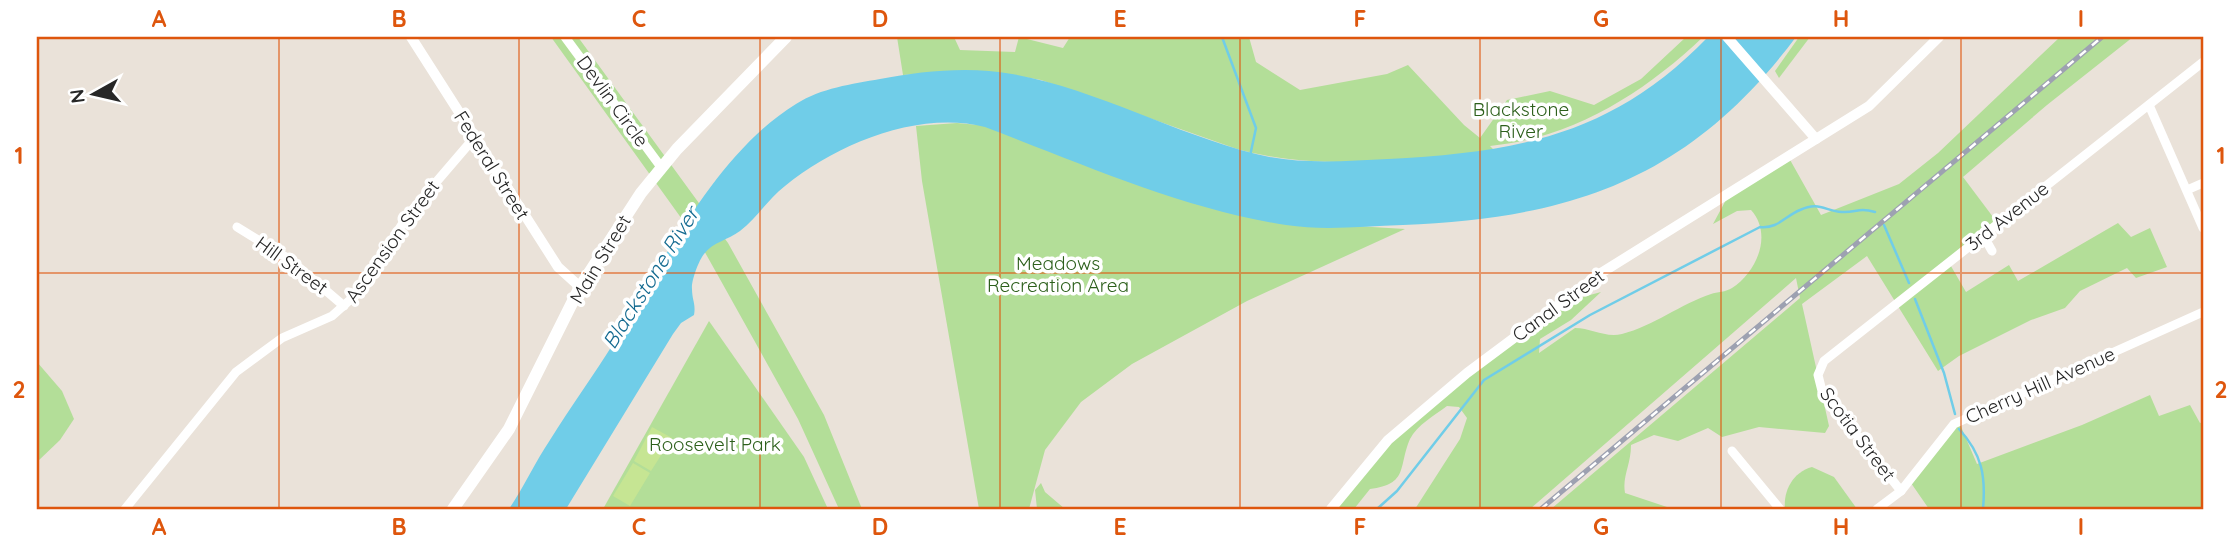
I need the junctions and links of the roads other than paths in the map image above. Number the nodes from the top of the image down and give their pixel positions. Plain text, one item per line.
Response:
1 (411, 37) edge
2 (565, 37) edge
3 (786, 37) edge
4 (1727, 37) edge
5 (1940, 37) edge
6 (2203, 62) edge
7 (2149, 105) junction
8 (474, 138) junction
9 (1816, 139) junction
10 (661, 167) junction
11 (2203, 183) edge
12 (2187, 190) junction
13 (237, 226) dead end
14 (2203, 228) edge
15 (1983, 235) junction
16 (1992, 251) dead end
17 (580, 287) junction
18 (344, 306) junction
19 (2203, 312) edge
20 (1818, 375) joint
21 (1732, 452) dead end
22 (1901, 491) junction
23 (125, 509) edge
24 (453, 509) edge
25 (1331, 509) edge
26 (1780, 509) edge
27 (1877, 509) edge

1 - 8 street, Federal Street
2 - 10 street, Devlin Circle
3 - 10 main road, Main Street
4 - 9 street
5 - 9 street, Canal Street
6 - 7 street, 3rd Avenue
7 - 12 street
7 - 15 street, 3rd Avenue
8 - 17 street, Federal Street
8 - 18 street, Ascension Street
9 - 25 street, Canal Street
10 - 17 main road, Main Street
11 - 12 street
12 - 14 street
13 - 18 street, Hill Street
15 - 16 street
15 - 20 street, 3rd Avenue
17 - 24 main road, Main Street
18 - 23 street, Ascension Street
19 - 22 street, Cherry Hill Avenue
20 - 22 street, Scotia Street
21 - 26 street
22 - 27 street, Cherry Hill Avenue

